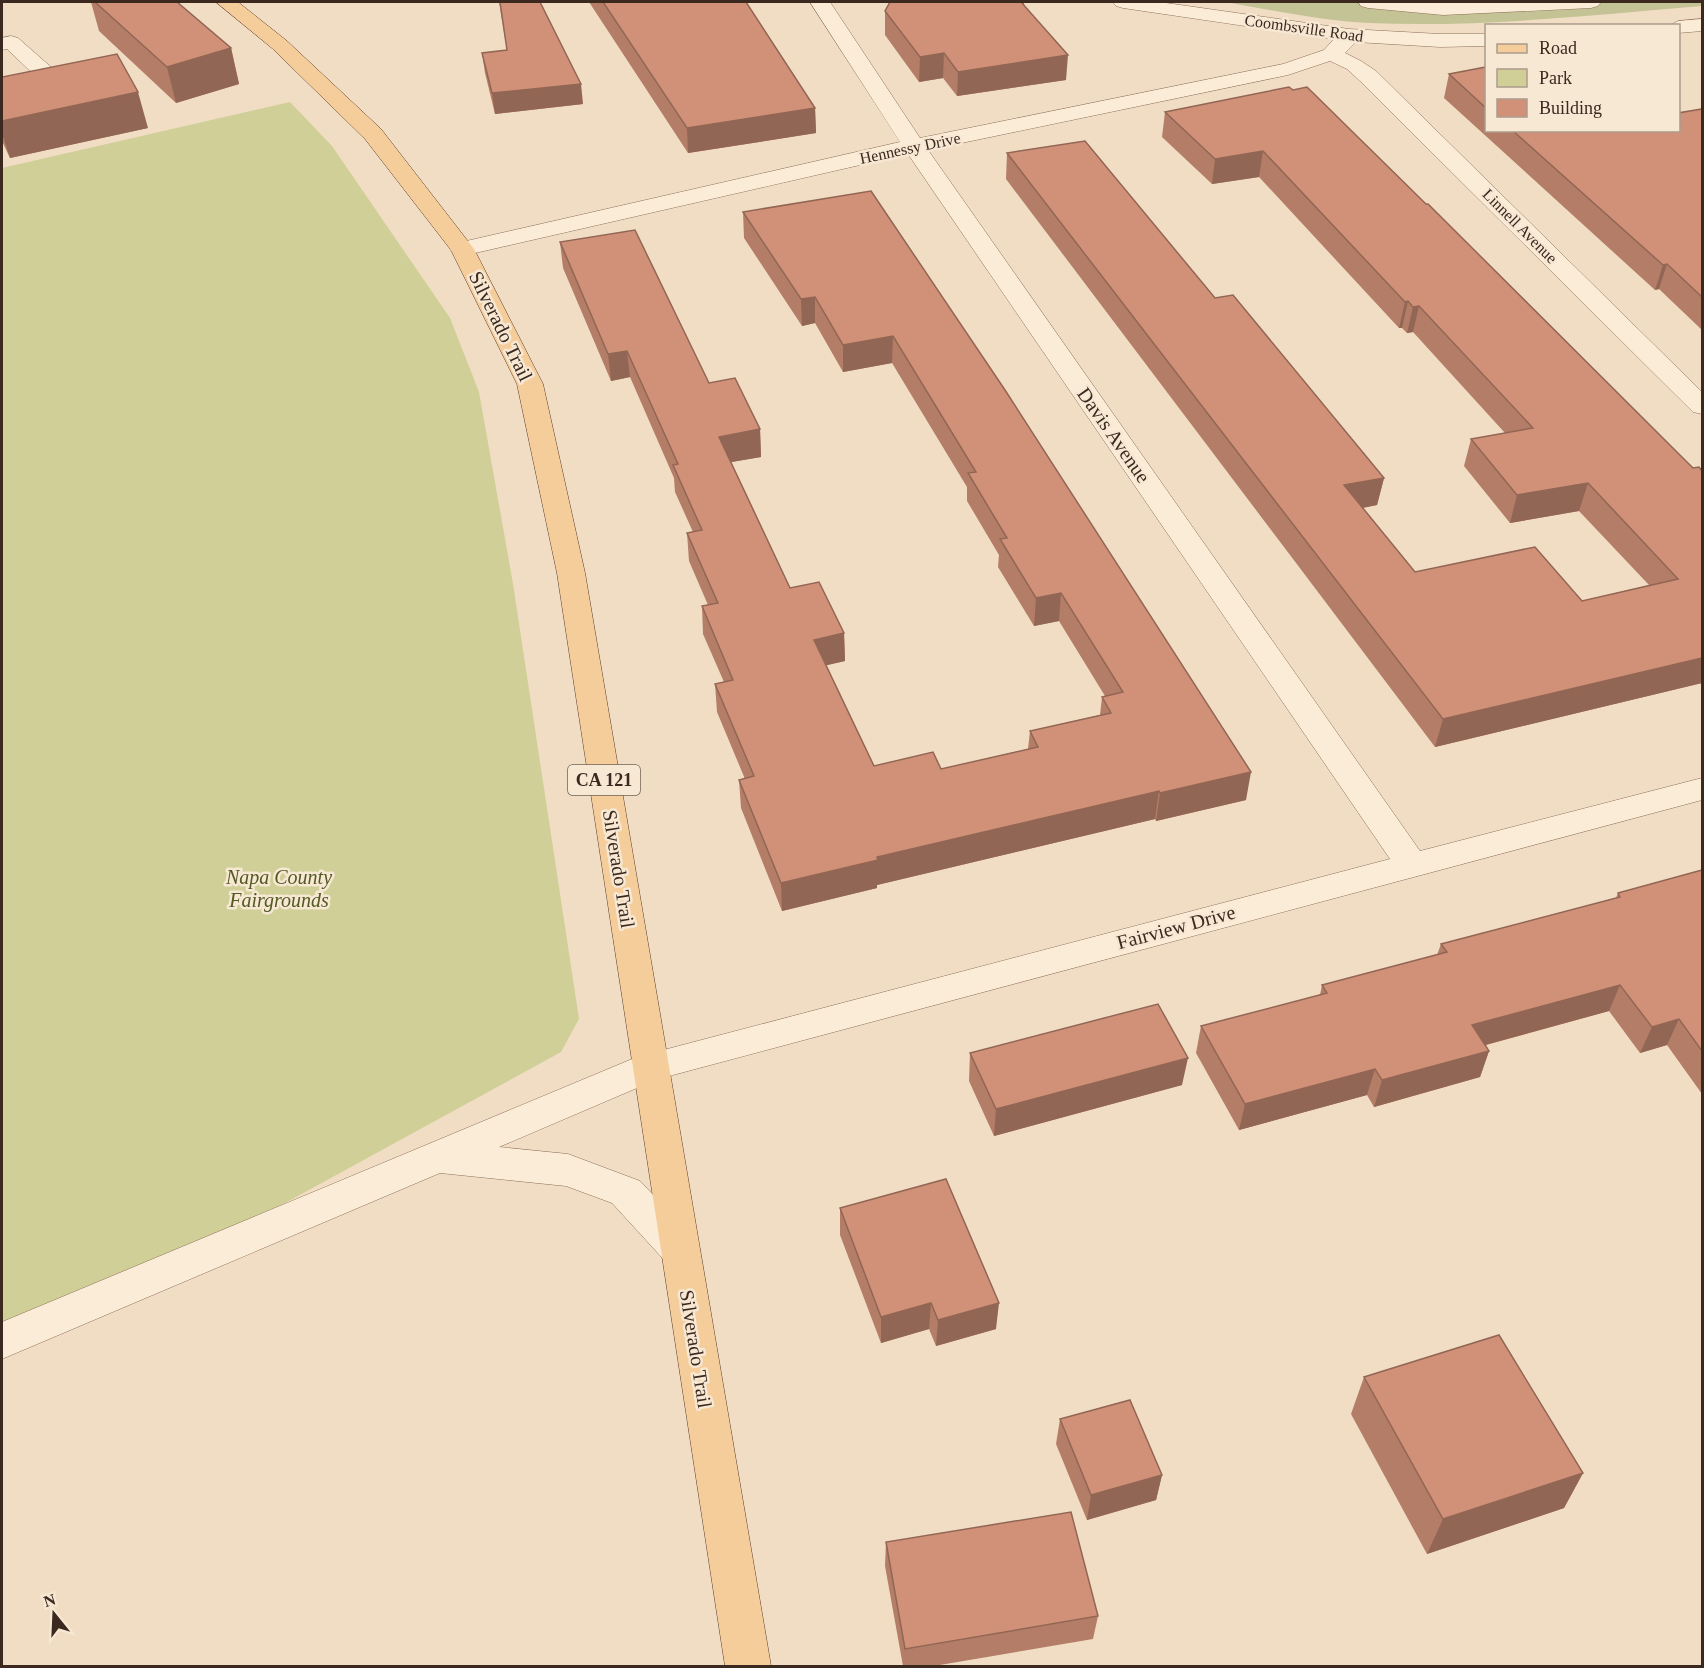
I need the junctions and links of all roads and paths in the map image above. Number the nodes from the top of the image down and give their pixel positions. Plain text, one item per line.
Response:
1 (226, 2) edge
2 (820, 2) edge
3 (1123, 2) edge
4 (1368, 2) edge
5 (1592, 2) edge
6 (1702, 25) edge
7 (1680, 27) edge
8 (1350, 36) junction
9 (1485, 40) edge
10 (2, 44) edge
11 (1331, 54) junction
12 (60, 87) edge
13 (914, 146) junction
14 (462, 249) junction
15 (1702, 406) edge
16 (1702, 789) edge
17 (1412, 865) junction
18 (650, 1067) junction
19 (438, 1157) junction
20 (680, 1250) junction
21 (2, 1341) edge
22 (748, 1666) edge

1 - 14 main road, Silverado Trail / CA 121
2 - 13 street, Davis Avenue
3 - 8 street, Coombsville Road
4 - 5 street
6 - 7 street
8 - 9 street, Coombsville Road
8 - 11 street, Hennessy Drive
10 - 12 street
11 - 13 street, Hennessy Drive
11 - 15 street, Linnell Avenue
13 - 14 street, Hennessy Drive
13 - 17 street, Davis Avenue
14 - 18 main road, Silverado Trail / CA 121
16 - 17 street, Fairview Drive
17 - 18 street, Fairview Drive
18 - 19 street, Fairview Drive
18 - 20 main road, Silverado Trail / CA 121
19 - 20 street
19 - 21 street, Fairview Drive
20 - 22 main road, Silverado Trail / CA 121

